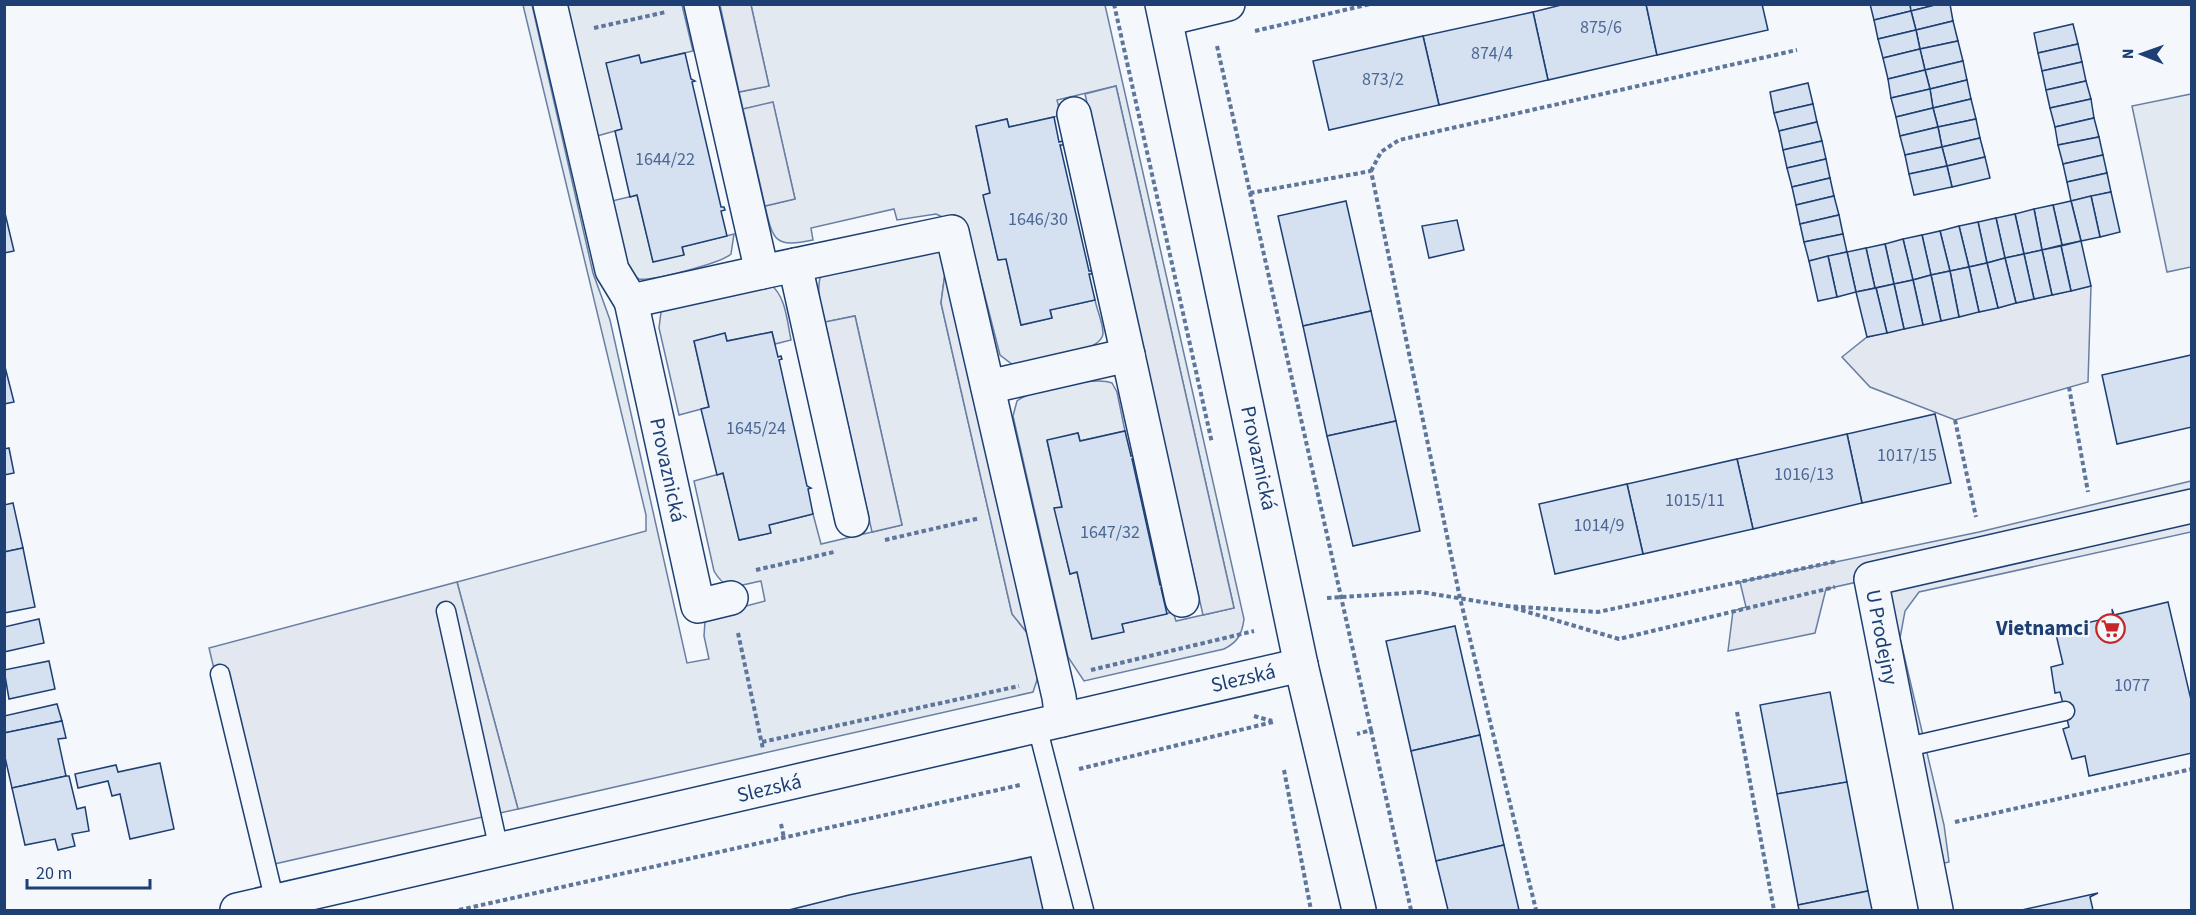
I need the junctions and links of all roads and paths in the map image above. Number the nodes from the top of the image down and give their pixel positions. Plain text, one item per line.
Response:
1 (550, 4) edge
2 (1114, 4) edge
3 (1228, 4) edge
4 (1370, 4) edge
5 (701, 5) edge
6 (1164, 12) edge
7 (584, 30) dead end
8 (1248, 32) dead end
9 (1215, 39) dead end
10 (1797, 50) dead end
11 (1074, 114) dead end
12 (1371, 171) junction
13 (1250, 193) junction
14 (795, 265) junction
15 (762, 272) junction
16 (631, 301) junction
17 (1128, 356) junction
18 (988, 387) junction
19 (2069, 387) dead end
20 (1955, 420) dead end
21 (1213, 445) dead end
22 (2192, 506) edge
23 (852, 520) dead end
24 (2095, 528) junction
25 (1983, 553) junction
26 (1871, 579) junction
27 (1288, 596) junction
28 (731, 598) dead end
29 (1460, 598) junction
30 (1342, 599) junction
31 (1182, 600) dead end
32 (446, 611) dead end
33 (1301, 665) junction
34 (220, 674) dead end
35 (1055, 678) junction
36 (2065, 711) dead end
37 (1737, 712) dead end
38 (1273, 722) dead end
39 (1050, 723) junction
40 (1371, 730) dead end
41 (762, 742) dead end
42 (1903, 748) junction
43 (1283, 765) dead end
44 (2192, 769) edge
45 (1050, 776) junction
46 (1920, 830) junction
47 (499, 850) junction
48 (275, 902) junction
49 (237, 910) edge
50 (459, 910) edge
51 (1084, 910) edge
52 (1311, 910) edge
53 (1359, 910) edge
54 (1411, 910) edge
55 (1536, 910) edge
56 (1774, 910) edge
57 (1936, 910) edge

1 - 16 street, Provaznická
2 - 21 path
3 - 6 street
4 - 8 path
5 - 7 path
5 - 15 street
6 - 27 street, Provaznická
9 - 13 path
10 - 12 path
11 - 17 street
12 - 13 path
12 - 29 path
13 - 30 path
14 - 15 street
14 - 18 street
14 - 23 street
15 - 16 street
16 - 28 street, Provaznická
17 - 18 street
17 - 31 street
18 - 35 street
19 - 24 path
20 - 25 path
22 - 24 street, U Prodejny
24 - 25 street, U Prodejny
25 - 26 street, U Prodejny
26 - 29 path
26 - 42 street, U Prodejny
27 - 30 path
27 - 33 street, Provaznická
29 - 30 path
29 - 55 path
32 - 47 lane
33 - 39 street, Slezská
33 - 53 street, Provaznická
34 - 48 lane
35 - 39 street
35 - 41 path
36 - 42 lane
37 - 56 path
38 - 45 path
39 - 45 lane
39 - 47 street, Slezská
40 - 54 path
42 - 46 street, U Prodejny
43 - 52 path
44 - 46 path
45 - 50 path
45 - 51 lane
46 - 57 street, U Prodejny
47 - 48 street, Slezská
48 - 49 street, Slezská

